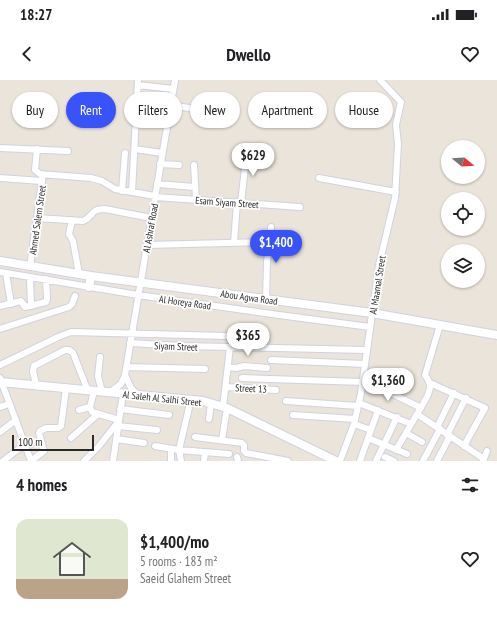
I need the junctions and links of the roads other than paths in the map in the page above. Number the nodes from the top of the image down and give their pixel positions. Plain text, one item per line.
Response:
1 (175, 80) edge
2 (380, 80) edge
3 (138, 83) edge
4 (173, 89) junction
5 (172, 92) edge
6 (166, 128) edge
7 (0, 148) edge
8 (37, 149) junction
9 (135, 150) junction
10 (247, 150) dead end
11 (68, 151) dead end
12 (125, 153) dead end
13 (162, 153) junction
14 (160, 164) junction
15 (179, 164) dead end
16 (194, 166) dead end
17 (43, 174) junction
18 (0, 178) edge
19 (319, 178) dead end
20 (42, 181) junction
21 (157, 184) junction
22 (180, 186) junction
23 (195, 187) junction
24 (122, 191) junction
25 (132, 192) junction
26 (396, 192) junction
27 (155, 196) junction
28 (179, 199) junction
29 (196, 200) junction
30 (239, 203) junction
31 (300, 207) dead end
32 (37, 218) junction
33 (151, 218) junction
34 (72, 220) junction
35 (271, 227) dead end
36 (270, 242) junction
37 (234, 243) junction
38 (147, 245) junction
39 (0, 261) edge
40 (30, 267) junction
41 (3, 272) edge
42 (79, 274) junction
43 (91, 276) junction
44 (30, 277) junction
45 (46, 280) junction
46 (140, 283) junction
47 (89, 287) junction
48 (138, 295) junction
49 (75, 296) dead end
50 (266, 300) junction
51 (11, 304) junction
52 (0, 306) edge
53 (29, 307) junction
54 (372, 313) junction
55 (440, 325) junction
56 (370, 327) junction
57 (0, 329) edge
58 (132, 334) junction
59 (497, 335) edge
60 (263, 337) dead end
61 (130, 343) junction
62 (230, 347) junction
63 (366, 350) junction
64 (100, 357) dead end
65 (271, 360) dead end
66 (365, 364) junction
67 (0, 365) edge
68 (127, 367) junction
69 (228, 367) junction
70 (267, 368) dead end
71 (205, 369) dead end
72 (125, 375) junction
73 (242, 378) dead end
74 (0, 380) edge
75 (363, 381) junction
76 (430, 383) junction
77 (36, 384) junction
78 (226, 387) junction
79 (66, 388) junction
80 (276, 390) dead end
81 (98, 392) junction
82 (454, 393) junction
83 (123, 394) junction
84 (138, 395) junction
85 (466, 398) junction
86 (191, 399) junction
87 (286, 401) dead end
88 (211, 403) junction
89 (9, 404) junction
90 (359, 404) junction
91 (0, 407) edge
92 (90, 407) junction
93 (225, 407) junction
94 (120, 409) junction
95 (79, 410) dead end
96 (378, 410) junction
97 (419, 411) junction
98 (98, 414) junction
99 (169, 414) dead end
100 (293, 415) dead end
101 (397, 417) junction
102 (209, 419) dead end
103 (16, 420) junction
104 (118, 422) junction
105 (354, 422) junction
106 (411, 424) junction
107 (438, 428) junction
108 (156, 430) dead end
109 (371, 430) junction
110 (0, 432) edge
111 (406, 433) junction
112 (449, 435) junction
113 (195, 437) dead end
114 (71, 438) dead end
115 (116, 438) junction
116 (368, 438) junction
117 (222, 440) junction
118 (422, 442) dead end
119 (144, 443) dead end
120 (25, 444) junction
121 (384, 445) junction
122 (155, 446) dead end
123 (464, 446) junction
124 (171, 449) junction
125 (179, 450) junction
126 (396, 450) junction
127 (487, 451) dead end
128 (205, 452) junction
129 (229, 454) dead end
130 (407, 454) dead end
131 (386, 457) dead end
132 (264, 459) edge
133 (30, 460) edge
134 (483, 460) edge
135 (3, 461) edge
136 (23, 461) edge
137 (84, 461) edge
138 (113, 461) edge
139 (171, 461) edge
140 (181, 461) edge
141 (204, 461) edge
142 (288, 461) edge
143 (336, 461) edge
144 (340, 461) edge
145 (360, 461) edge
146 (376, 461) edge
147 (394, 461) edge
148 (423, 461) edge
149 (437, 461) edge

1 - 4 street, Al Ashraf Road
2 - 26 street, Al Maamal Street
3 - 4 street
3 - 9 street
4 - 5 street, Al Ashraf Road
6 - 13 street, Al Ashraf Road
7 - 8 street
8 - 11 street
8 - 17 street
9 - 13 street
9 - 25 street
10 - 30 street
12 - 24 street
13 - 14 street, Al Ashraf Road
14 - 15 street
14 - 21 street, Al Ashraf Road
16 - 23 street
17 - 20 street, Ahmed Salem Street
17 - 24 street, Esam Siyam Street
18 - 20 street
19 - 26 street
20 - 32 street, Ahmed Salem Street
21 - 22 street
21 - 27 street, Al Ashraf Road
22 - 23 street
22 - 28 street
23 - 29 street
24 - 25 street, Esam Siyam Street
25 - 27 street, Esam Siyam Street
26 - 54 street, Al Maamal Street
27 - 28 street, Esam Siyam Street
27 - 33 street, Al Ashraf Road
28 - 29 street, Esam Siyam Street
29 - 30 street, Esam Siyam Street
30 - 31 street, Esam Siyam Street
30 - 37 street
32 - 34 street
32 - 40 street, Ahmed Salem Street
33 - 34 street
33 - 38 street, Al Ashraf Road
34 - 42 street
35 - 36 street
36 - 37 street
36 - 50 street
37 - 38 street
38 - 46 street, Al Ashraf Road
39 - 40 street, Abou Agwa Road
40 - 42 street, Abou Agwa Road
41 - 44 street, Al Horeya Road
41 - 51 street
42 - 43 street, Abou Agwa Road
43 - 46 street, Abou Agwa Road
43 - 47 street
44 - 45 street, Al Horeya Road
44 - 53 street
45 - 47 street, Al Horeya Road
45 - 53 street
46 - 48 street, Al Ashraf Road
46 - 50 street, Abou Agwa Road
47 - 48 street, Al Horeya Road
48 - 56 street, Al Horeya Road
48 - 58 street, Al Ashraf Road
49 - 57 street
50 - 54 street, Abou Agwa Road
51 - 52 street
51 - 53 street
54 - 55 street, Abou Agwa Road
54 - 56 street, Al Maamal Street
55 - 59 street, Abou Agwa Road
55 - 76 street
56 - 63 street, Al Maamal Street
58 - 60 street
58 - 61 street, Al Ashraf Road
58 - 67 street
61 - 62 street, Siyam Street
61 - 68 street, Al Ashraf Road
62 - 63 street, Siyam Street
62 - 69 street
63 - 66 street, Al Maamal Street
64 - 81 street
65 - 66 street
66 - 75 street, Al Maamal Street
68 - 71 street
68 - 72 street, Al Ashraf Road
69 - 70 street
69 - 78 street
72 - 81 street, Al Ashraf Road
72 - 84 street
73 - 75 street
74 - 77 street, Al Saleh Al Salhi Street
74 - 89 street
75 - 90 street, Al Maamal Street
75 - 97 street
76 - 82 street
76 - 97 street
77 - 79 street, Al Saleh Al Salhi Street
77 - 81 street
78 - 80 street, Street 13
78 - 93 street
79 - 81 street, Al Saleh Al Salhi Street
79 - 133 street
81 - 83 street, Al Saleh Al Salhi Street
81 - 92 street
82 - 85 street
82 - 107 street
83 - 84 street, Al Saleh Al Salhi Street
83 - 94 street
84 - 86 street, Al Saleh Al Salhi Street
85 - 112 street
85 - 123 street
86 - 88 street, Al Saleh Al Salhi Street
86 - 125 street
87 - 90 street
88 - 93 street, Al Saleh Al Salhi Street
88 - 102 street
89 - 91 street
89 - 103 street
90 - 96 street
90 - 105 street, Al Maamal Street
92 - 95 street
92 - 98 street
93 - 117 street
93 - 143 street, Al Saleh Al Salhi Street
94 - 99 street
94 - 104 street
96 - 101 street
96 - 109 street
97 - 106 street
97 - 107 street
98 - 104 street
98 - 114 street
100 - 105 street
101 - 106 street
101 - 121 street
103 - 110 street
103 - 120 street
104 - 108 street
104 - 115 street
104 - 137 street
105 - 109 street
105 - 144 street, Al Maamal Street
106 - 111 street
107 - 112 street
107 - 148 street
109 - 116 street
111 - 118 street
111 - 126 street
112 - 123 street
112 - 149 street
113 - 117 street
115 - 119 street
115 - 138 street
116 - 121 street
116 - 145 street
117 - 132 street
120 - 133 street
120 - 135 street
121 - 126 street
121 - 146 street
122 - 124 street
123 - 134 street
124 - 125 street
124 - 139 street
125 - 128 street
125 - 140 street
126 - 130 street
127 - 134 street
128 - 129 street
128 - 141 street
131 - 147 street
132 - 142 street
133 - 136 street

